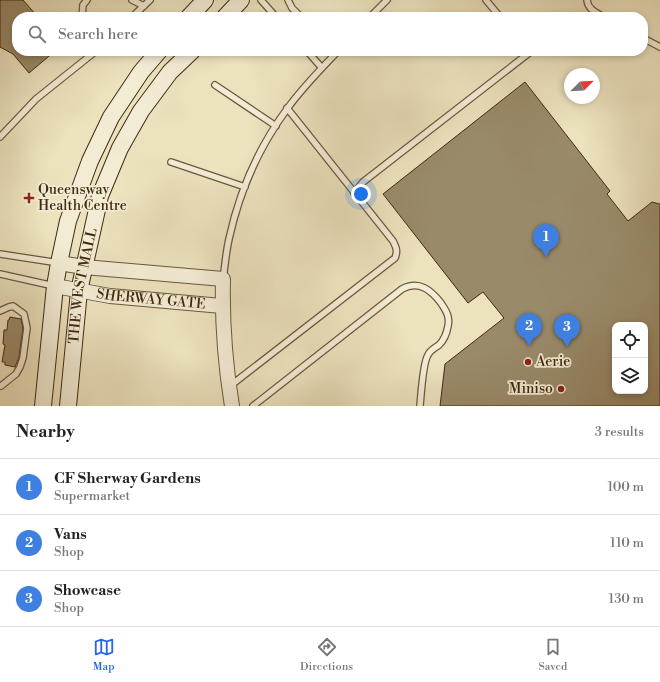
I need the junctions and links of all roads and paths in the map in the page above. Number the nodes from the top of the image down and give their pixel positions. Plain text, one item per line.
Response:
1 (87, 0) edge
2 (132, 0) edge
3 (150, 0) edge
4 (205, 0) edge
5 (241, 0) edge
6 (261, 0) edge
7 (288, 0) edge
8 (387, 0) edge
9 (486, 0) edge
10 (587, 0) edge
11 (144, 6) junction
12 (82, 12) edge
13 (137, 12) edge
14 (194, 12) edge
15 (230, 12) edge
16 (272, 12) edge
17 (296, 12) edge
18 (375, 12) edge
19 (496, 12) edge
20 (595, 12) edge
21 (648, 41) edge
22 (660, 47) edge
23 (90, 56) edge
24 (155, 56) edge
25 (187, 56) edge
26 (311, 56) edge
27 (332, 56) edge
28 (526, 56) edge
29 (322, 68) junction
30 (215, 84) dead end
31 (287, 108) junction
32 (276, 126) junction
33 (0, 137) edge
34 (171, 162) dead end
35 (245, 187) junction
36 (354, 193) junction
37 (0, 254) edge
38 (59, 263) junction
39 (84, 267) junction
40 (0, 274) edge
41 (223, 279) junction
42 (55, 286) junction
43 (79, 291) junction
44 (222, 306) junction
45 (0, 311) edge
46 (1, 386) edge
47 (229, 387) junction
48 (43, 406) edge
49 (68, 406) edge
50 (232, 406) edge
51 (253, 406) edge
52 (420, 406) edge

1 - 12 lane
2 - 11 lane
3 - 11 lane
4 - 14 main road
5 - 15 main road
6 - 16 lane
7 - 17 lane
8 - 18 lane
9 - 19 lane
10 - 20 lane
11 - 13 lane
21 - 22 lane
23 - 33 lane
24 - 38 main road, THE WEST MALL
25 - 39 main road, THE WEST MALL
26 - 29 lane
27 - 29 lane
28 - 36 lane
29 - 31 lane
30 - 32 lane
31 - 32 lane
31 - 36 lane
32 - 35 lane
34 - 35 lane
35 - 41 lane
36 - 47 lane
37 - 38 lane
38 - 39 street, SHERWAY GATE
38 - 42 main road, THE WEST MALL
39 - 41 street, SHERWAY GATE
39 - 43 main road, THE WEST MALL
40 - 42 lane
41 - 44 street
42 - 43 street, SHERWAY GATE
42 - 48 main road, THE WEST MALL
43 - 44 street, SHERWAY GATE
43 - 49 main road, THE WEST MALL
44 - 47 street
45 - 46 lane
47 - 50 street
51 - 52 lane

